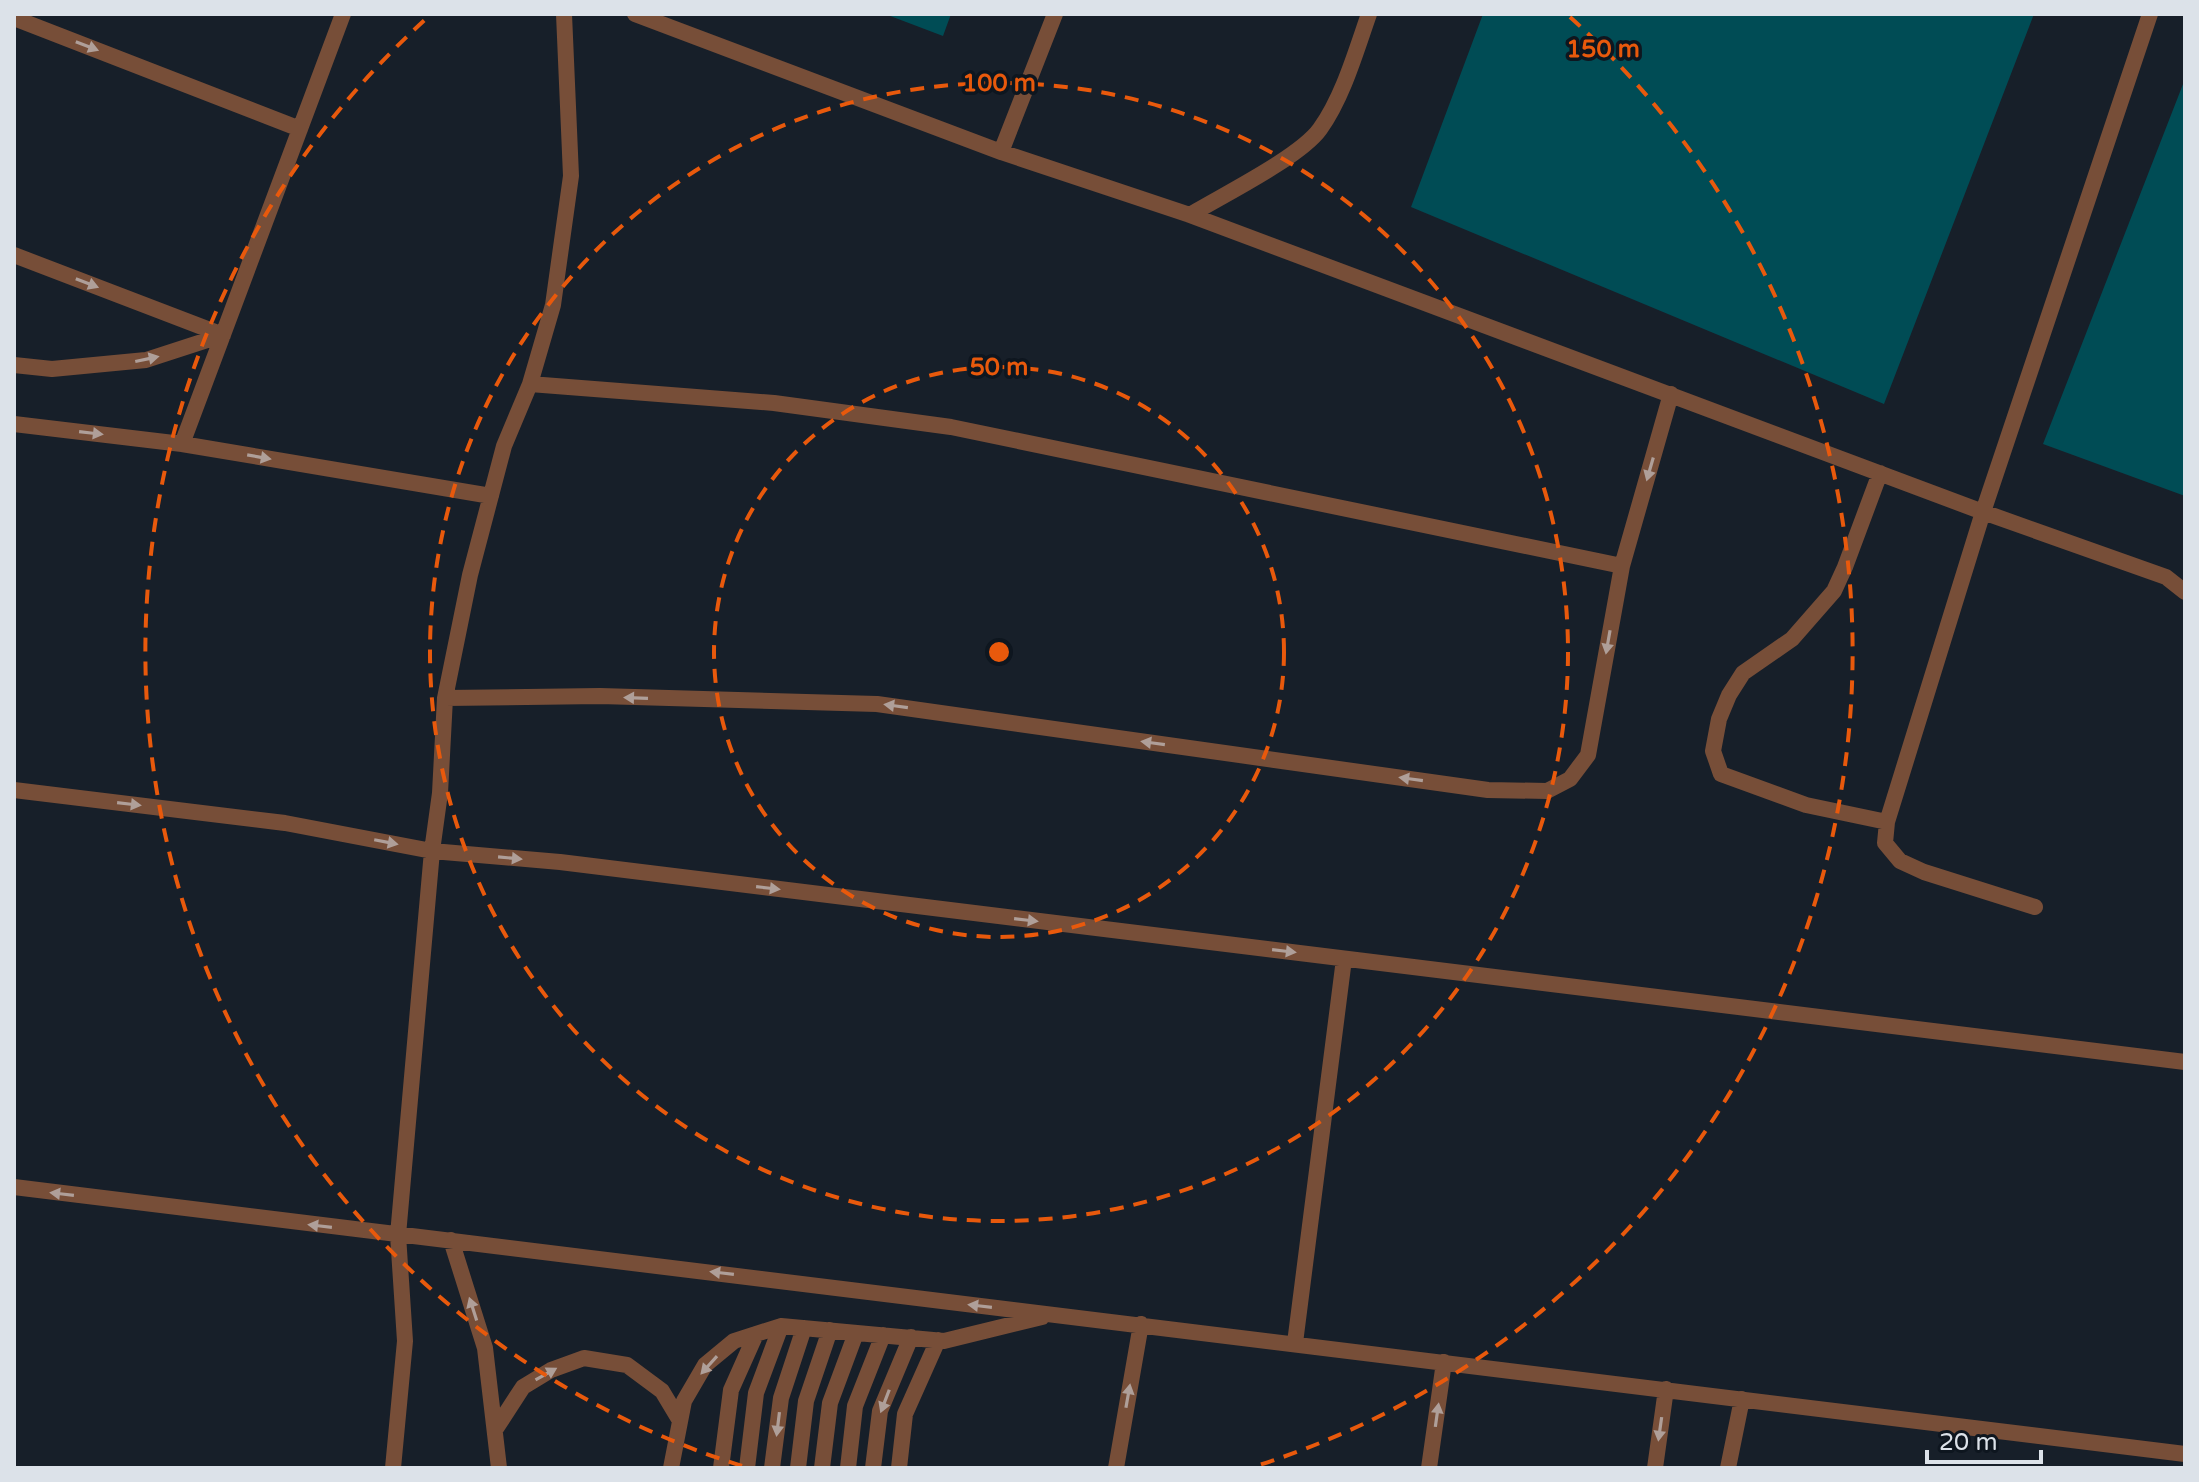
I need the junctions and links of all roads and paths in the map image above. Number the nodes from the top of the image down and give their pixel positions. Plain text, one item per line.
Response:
1 (343, 14) edge
2 (564, 14) edge
3 (635, 14) edge
4 (1055, 14) edge
5 (1369, 14) edge
6 (2150, 14) edge
7 (14, 18) edge
8 (300, 129) junction
9 (1001, 152) junction
10 (1190, 215) junction
11 (14, 255) edge
12 (223, 335) junction
13 (14, 365) edge
14 (530, 384) junction
15 (1671, 394) junction
16 (14, 424) edge
17 (182, 444) junction
18 (1880, 473) junction
19 (491, 496) junction
20 (1983, 512) junction
21 (1622, 566) junction
22 (2185, 592) edge
23 (445, 698) junction
24 (14, 790) edge
25 (1887, 822) junction
26 (432, 851) junction
27 (2035, 907) dead end
28 (1344, 959) junction
29 (2185, 1062) edge
30 (14, 1187) edge
31 (398, 1235) junction
32 (451, 1240) junction
33 (1051, 1314) junction
34 (1141, 1324) junction
35 (781, 1326) junction
36 (804, 1328) junction
37 (830, 1330) junction
38 (856, 1333) junction
39 (756, 1334) junction
40 (883, 1335) junction
41 (911, 1337) junction
42 (938, 1340) junction
43 (1295, 1343) junction
44 (1444, 1362) junction
45 (1666, 1389) junction
46 (1742, 1399) junction
47 (680, 1421) junction
48 (495, 1430) junction
49 (2185, 1454) edge
50 (393, 1468) edge
51 (499, 1468) edge
52 (671, 1468) edge
53 (721, 1468) edge
54 (747, 1468) edge
55 (772, 1468) edge
56 (798, 1468) edge
57 (822, 1468) edge
58 (848, 1468) edge
59 (873, 1468) edge
60 (899, 1468) edge
61 (1116, 1468) edge
62 (1429, 1468) edge
63 (1655, 1468) edge
64 (1728, 1468) edge

1 - 8 lane
2 - 14 lane
3 - 9 lane
4 - 9 lane
5 - 10 lane
6 - 20 lane
7 -> 8 lane
8 - 12 lane
9 - 10 lane
10 - 15 lane
11 -> 12 lane
13 -> 12 lane
12 - 17 lane
14 - 19 lane
14 - 21 lane
15 - 18 lane
15 -> 21 lane
16 -> 17 lane
17 -> 19 lane
18 - 20 lane
18 - 25 lane
19 - 23 lane
20 - 22 lane
20 - 25 lane
21 -> 23 lane
23 - 26 lane
24 -> 26 lane
25 - 27 lane
26 -> 28 lane
26 - 31 lane
28 - 29 lane
28 - 43 lane
31 -> 30 lane
31 - 32 lane
31 - 50 lane
33 -> 32 lane
48 -> 32 lane
33 - 34 lane
33 - 42 lane
34 - 43 lane
61 -> 34 lane
35 - 36 lane
35 - 39 lane
35 - 54 lane
36 - 37 lane
36 -> 55 lane
37 - 38 lane
37 - 56 lane
38 - 40 lane
38 - 57 lane
39 -> 47 lane
39 - 53 lane
40 - 41 lane
40 - 58 lane
41 - 42 lane
41 -> 59 lane
42 - 60 lane
43 - 44 lane
44 - 45 lane
62 -> 44 lane
45 - 46 lane
45 -> 63 lane
46 - 49 lane
46 - 64 lane
48 -> 47 lane
47 - 52 lane
48 - 51 lane

